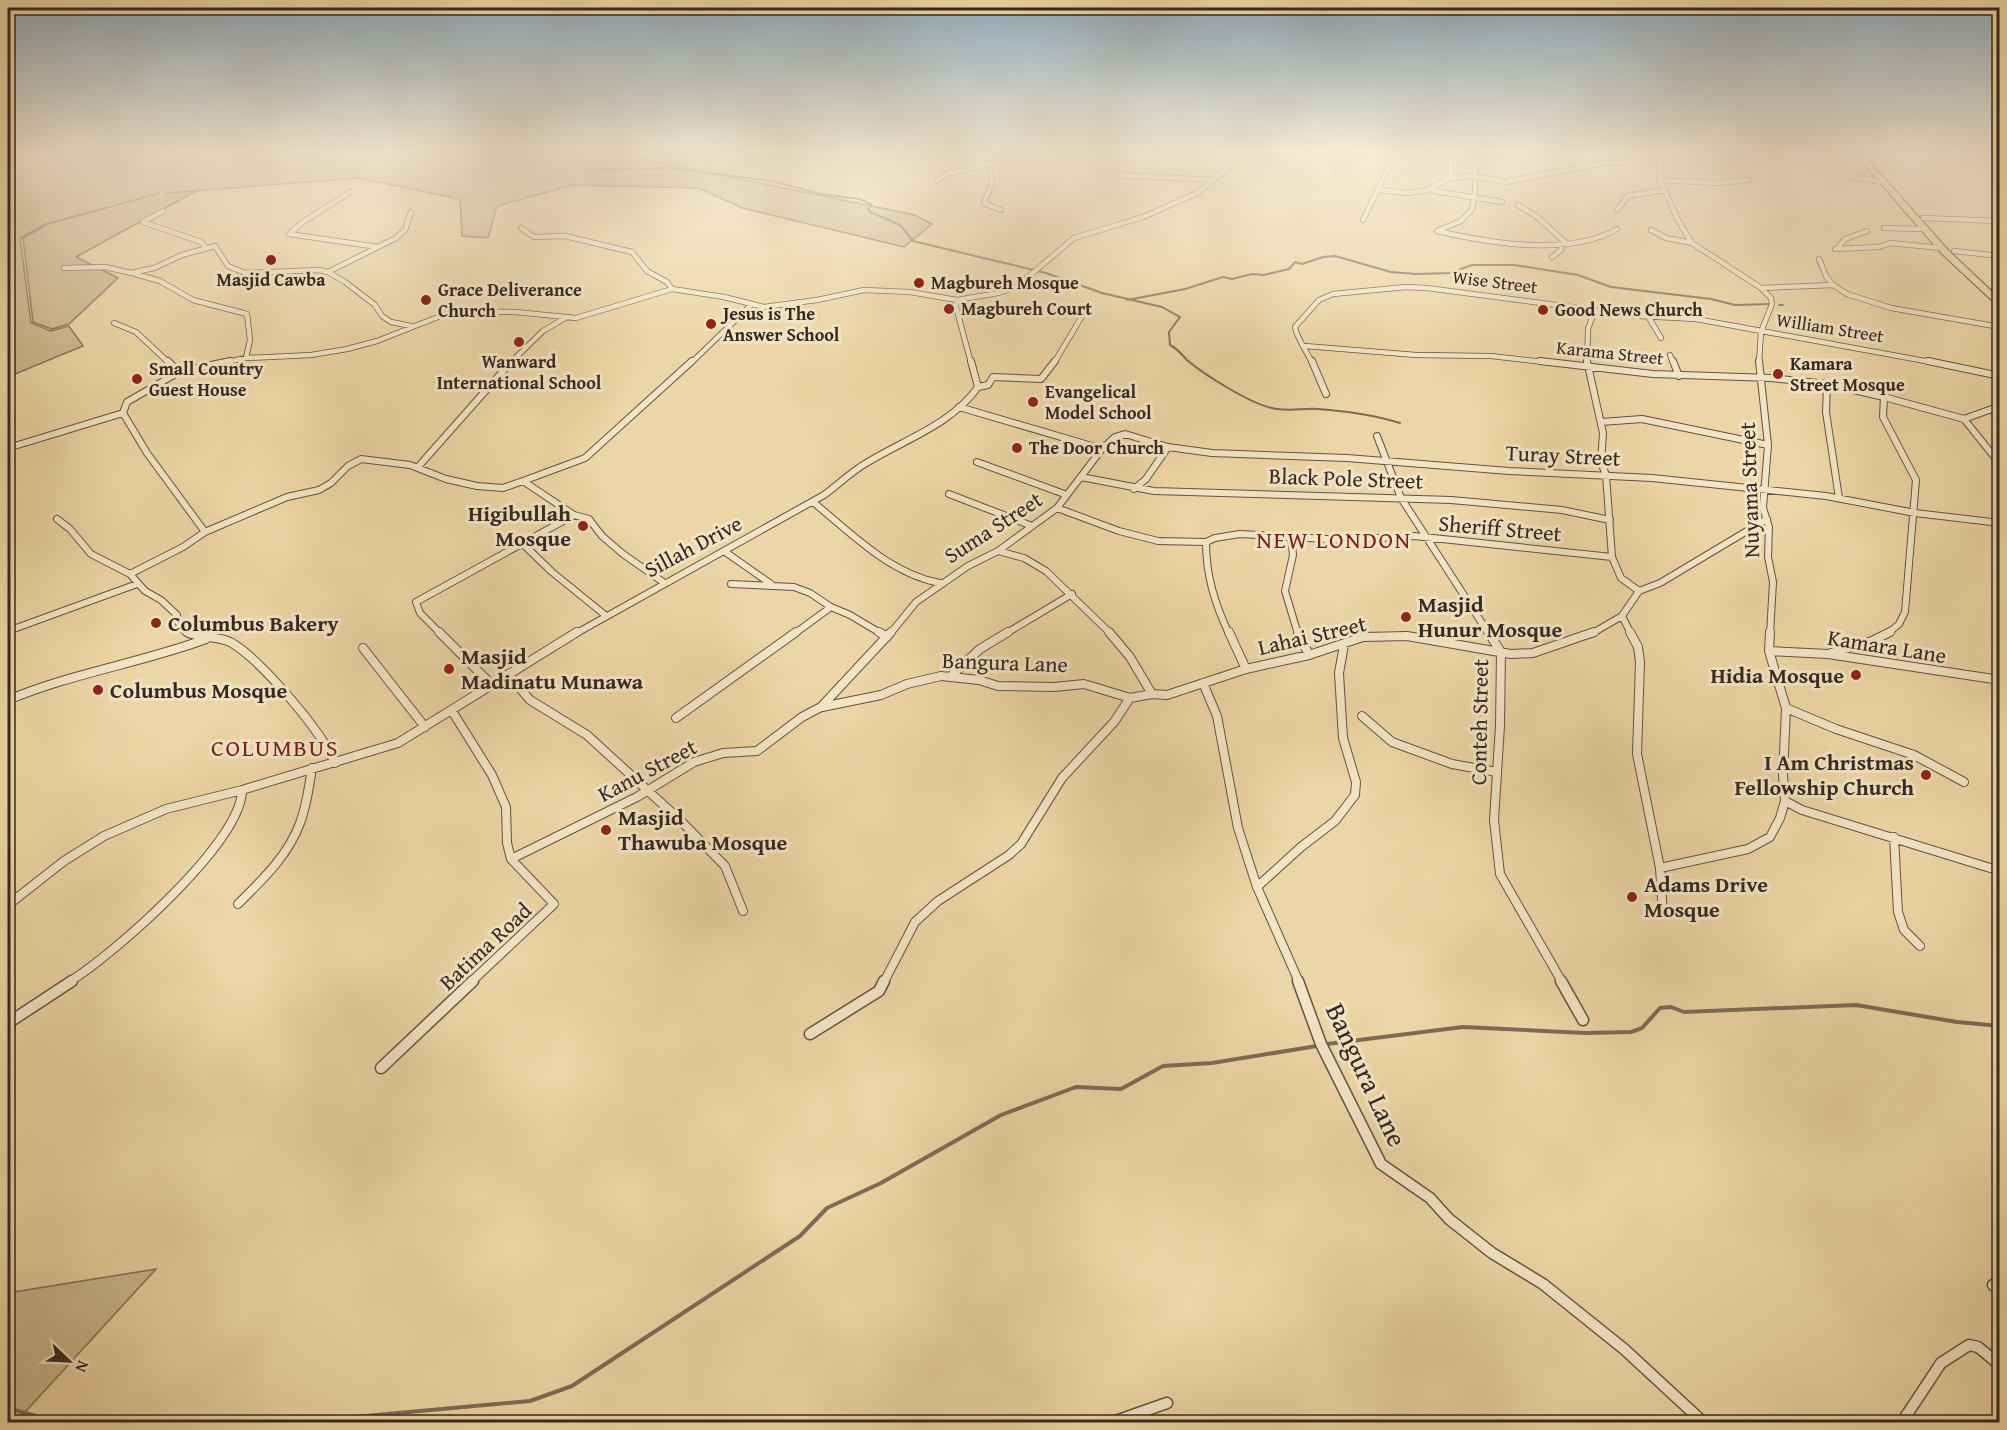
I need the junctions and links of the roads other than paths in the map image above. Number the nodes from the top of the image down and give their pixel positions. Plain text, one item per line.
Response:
1 (148, 219) edge
2 (308, 219) edge
3 (409, 219) edge
4 (1137, 219) edge
5 (1463, 219) edge
6 (1539, 219) edge
7 (1677, 219) edge
8 (1916, 219) edge
9 (1924, 219) edge
10 (1942, 219) edge
11 (2000, 221) edge
12 (521, 228) dead end
13 (1884, 228) dead end
14 (1617, 229) dead end
15 (1924, 229) junction
16 (1651, 230) dead end
17 (1867, 231) dead end
18 (1692, 243) junction
19 (1565, 245) junction
20 (205, 247) junction
21 (380, 247) junction
22 (1941, 248) junction
23 (1954, 251) junction
24 (2000, 256) edge
25 (1552, 257) dead end
26 (1819, 258) dead end
27 (64, 268) dead end
28 (328, 272) junction
29 (131, 273) junction
30 (1833, 285) junction
31 (1761, 288) junction
32 (672, 289) junction
33 (2000, 297) edge
34 (957, 300) junction
35 (751, 305) junction
36 (2000, 305) edge
37 (1088, 306) dead end
38 (1595, 309) junction
39 (1648, 316) junction
40 (567, 317) junction
41 (114, 323) dead end
42 (413, 326) junction
43 (2000, 327) edge
44 (1761, 332) junction
45 (1660, 338) dead end
46 (1305, 346) junction
47 (1670, 355) dead end
48 (246, 358) junction
49 (1587, 365) junction
50 (179, 372) junction
51 (1679, 376) junction
52 (2000, 376) edge
53 (1759, 378) junction
54 (1827, 384) junction
55 (978, 387) junction
56 (1326, 394) dead end
57 (1884, 397) junction
58 (2000, 406) edge
59 (959, 407) junction
60 (1992, 410) junction
61 (123, 413) junction
62 (2000, 416) edge
63 (1964, 419) junction
64 (1600, 422) junction
65 (1125, 434) joint
66 (1377, 436) dead end
67 (1768, 445) junction
68 (1168, 447) junction
69 (8, 448) edge
70 (1102, 449) junction
71 (977, 462) dead end
72 (1387, 462) junction
73 (2000, 464) edge
74 (418, 467) junction
75 (1606, 475) junction
76 (1081, 477) junction
77 (523, 481) junction
78 (1134, 489) junction
79 (1764, 489) junction
80 (949, 494) dead end
81 (1067, 495) junction
82 (1401, 498) junction
83 (1839, 498) junction
84 (813, 502) junction
85 (1057, 508) junction
86 (1915, 513) junction
87 (574, 515) junction
88 (57, 519) dead end
89 (1767, 519) junction
90 (1610, 520) junction
91 (2000, 523) edge
92 (1032, 526) junction
93 (205, 532) junction
94 (1291, 536) junction
95 (1427, 539) junction
96 (1206, 543) junction
97 (523, 544) junction
98 (998, 551) junction
99 (724, 552) junction
100 (1612, 557) junction
101 (130, 574) junction
102 (663, 582) junction
103 (940, 583) junction
104 (137, 584) junction
105 (731, 584) dead end
106 (771, 584) junction
107 (1639, 591) junction
108 (1072, 594) junction
109 (831, 607) junction
110 (605, 615) junction
111 (1622, 616) junction
112 (8, 631) edge
113 (210, 637) junction
114 (887, 637) junction
115 (1344, 645) junction
116 (363, 648) dead end
117 (878, 649) joint
118 (1769, 651) junction
119 (1501, 652) junction
120 (1828, 654) junction
121 (1309, 655) junction
122 (1246, 669) junction
123 (508, 674) junction
124 (951, 676) junction
125 (2000, 680) edge
126 (1203, 683) junction
127 (491, 684) junction
128 (1152, 694) junction
129 (1130, 698) junction
130 (8, 700) edge
131 (821, 707) junction
132 (1786, 708) junction
133 (452, 711) junction
134 (1362, 716) dead end
135 (676, 718) dead end
136 (425, 727) junction
137 (335, 763) junction
138 (312, 768) junction
139 (1497, 772) junction
140 (1964, 782) dead end
141 (242, 790) junction
142 (646, 791) junction
143 (1785, 801) junction
144 (1894, 837) junction
145 (511, 859) junction
146 (1660, 868) junction
147 (2000, 871) edge
148 (1257, 887) junction
149 (238, 904) dead end
150 (8, 905) edge
151 (743, 911) dead end
152 (1663, 914) dead end
153 (1920, 946) dead end
154 (1583, 1020) dead end
155 (8, 1023) edge
156 (810, 1034) dead end
157 (381, 1068) dead end
158 (2000, 1365) edge
159 (1167, 1404) dead end
160 (1113, 1422) edge
161 (1703, 1422) edge
162 (1902, 1422) edge

1 - 20 street
2 - 21 street
3 - 21 street
4 - 34 street
5 - 19 street
6 - 19 street
7 - 18 street
8 - 15 highway
9 - 23 highway
10 - 11 street
12 - 32 street
13 - 15 street
14 - 19 street
15 - 22 highway
16 - 18 street
17 - 22 street
18 - 31 street
19 - 25 street
20 - 28 street
20 - 29 street
21 - 28 street
22 - 36 highway
23 - 24 street
23 - 33 highway
26 - 30 street
27 - 29 street
28 - 42 street
29 - 48 street
30 - 31 street
30 - 43 street
31 - 44 street, Nuyama Street
32 - 35 street
32 - 40 street
34 - 35 street
34 - 55 street
35 - 77 street
37 - 55 street
38 - 39 street, Wise Street
38 - 46 street, Wise Street
38 - 49 street
39 - 44 street, Wise Street
39 - 45 street
40 - 42 street
40 - 74 street
41 - 50 street
42 - 48 street
44 - 52 street, William Street
44 - 53 street, Nuyama Street
46 - 49 street, Karama Street
46 - 56 street
47 - 51 street
48 - 50 street
49 - 51 street, Karama Street
49 - 64 street
50 - 61 street
51 - 53 street, Karama Street
53 - 54 street, Karama Street
53 - 67 street, Nuyama Street
54 - 57 street, Karama Street
54 - 83 street
55 - 59 street, Sillah Drive
57 - 63 street, Karama Street
57 - 86 street
58 - 60 street
59 - 70 street
59 - 84 street, Sillah Drive
60 - 62 street
60 - 63 street
61 - 69 street
61 - 93 street
63 - 73 street
64 - 67 street
64 - 75 street
65 - 68 street, Turay Street
65 - 70 street, Suma Street
66 - 72 street, Conteh Street
67 - 79 street, Nuyama Street
68 - 72 street, Turay Street
68 - 78 street
70 - 76 street, Suma Street
71 - 81 street
72 - 75 street, Turay Street
72 - 82 street, Conteh Street
74 - 77 street
74 - 93 street
75 - 79 street, Turay Street
75 - 90 street
76 - 78 street, Black Pole Street
76 - 81 street, Suma Street
77 - 87 street
78 - 82 street, Black Pole Street
79 - 83 street, Turay Street
79 - 89 street, Nuyama Street
80 - 92 street
81 - 85 street, Suma Street
82 - 90 street, Black Pole Street
82 - 95 street, Conteh Street
83 - 86 street, Turay Street
84 - 99 street, Sillah Drive
84 - 103 street
85 - 92 street, Suma Street
85 - 96 street, Sheriff Street
86 - 91 street, Turay Street
86 - 120 street
87 - 97 street
87 - 102 street
88 - 101 street
89 - 107 street
89 - 118 street, Nuyama Street
90 - 100 street
92 - 98 street, Suma Street
93 - 101 street
94 - 95 street, Sheriff Street
94 - 96 street, Sheriff Street
94 - 121 street
95 - 100 street, Sheriff Street
95 - 119 street, Conteh Street
96 - 122 street
97 - 110 street
97 - 127 street
98 - 103 street, Suma Street
98 - 108 street
99 - 102 street, Sillah Drive
99 - 106 street
100 - 107 street
101 - 104 street
102 - 110 street, Sillah Drive
103 - 114 street, Suma Street
104 - 112 street
104 - 113 street
105 - 106 street
106 - 109 street
107 - 111 street, Lahai Street
108 - 124 street
108 - 128 street
109 - 114 street
109 - 135 street
110 - 123 street, Sillah Drive
111 - 119 street, Lahai Street
111 - 146 street
113 - 130 street
113 - 137 street
114 - 117 street, Suma Street
115 - 119 street, Lahai Street
115 - 121 street, Lahai Street
115 - 148 street
116 - 136 street
117 - 131 street, Kanu Street
118 - 120 street, Kamara Lane
118 - 132 street, Nuyama Street
119 - 139 street, Conteh Street
120 - 125 street, Kamara Lane
121 - 122 street, Lahai Street
122 - 126 street, Lahai Street
123 - 127 street, Sillah Drive
123 - 142 street
124 - 129 street, Bangura Lane
124 - 131 street, Bangura Lane
126 - 128 street, Lahai Street
126 - 148 street, Bangura Lane
127 - 133 street, Sillah Drive
128 - 129 street, Bangura Lane
129 - 156 street
131 - 142 street, Kanu Street
132 - 140 street
132 - 143 street, Nuyama Street
133 - 136 street, Sillah Drive
133 - 145 street
134 - 139 street
136 - 137 street, Sillah Drive
137 - 138 street, Sillah Drive
138 - 141 street, Sillah Drive
138 - 149 street
139 - 154 street, Conteh Street
141 - 150 street, Sillah Drive
141 - 155 street
142 - 145 street, Kanu Street
142 - 151 street
143 - 144 street
143 - 146 street, Nuyama Street
144 - 147 street
144 - 153 street
145 - 157 street, Batima Road
146 - 152 street
148 - 161 street, Bangura Lane
158 - 162 street
159 - 160 street

